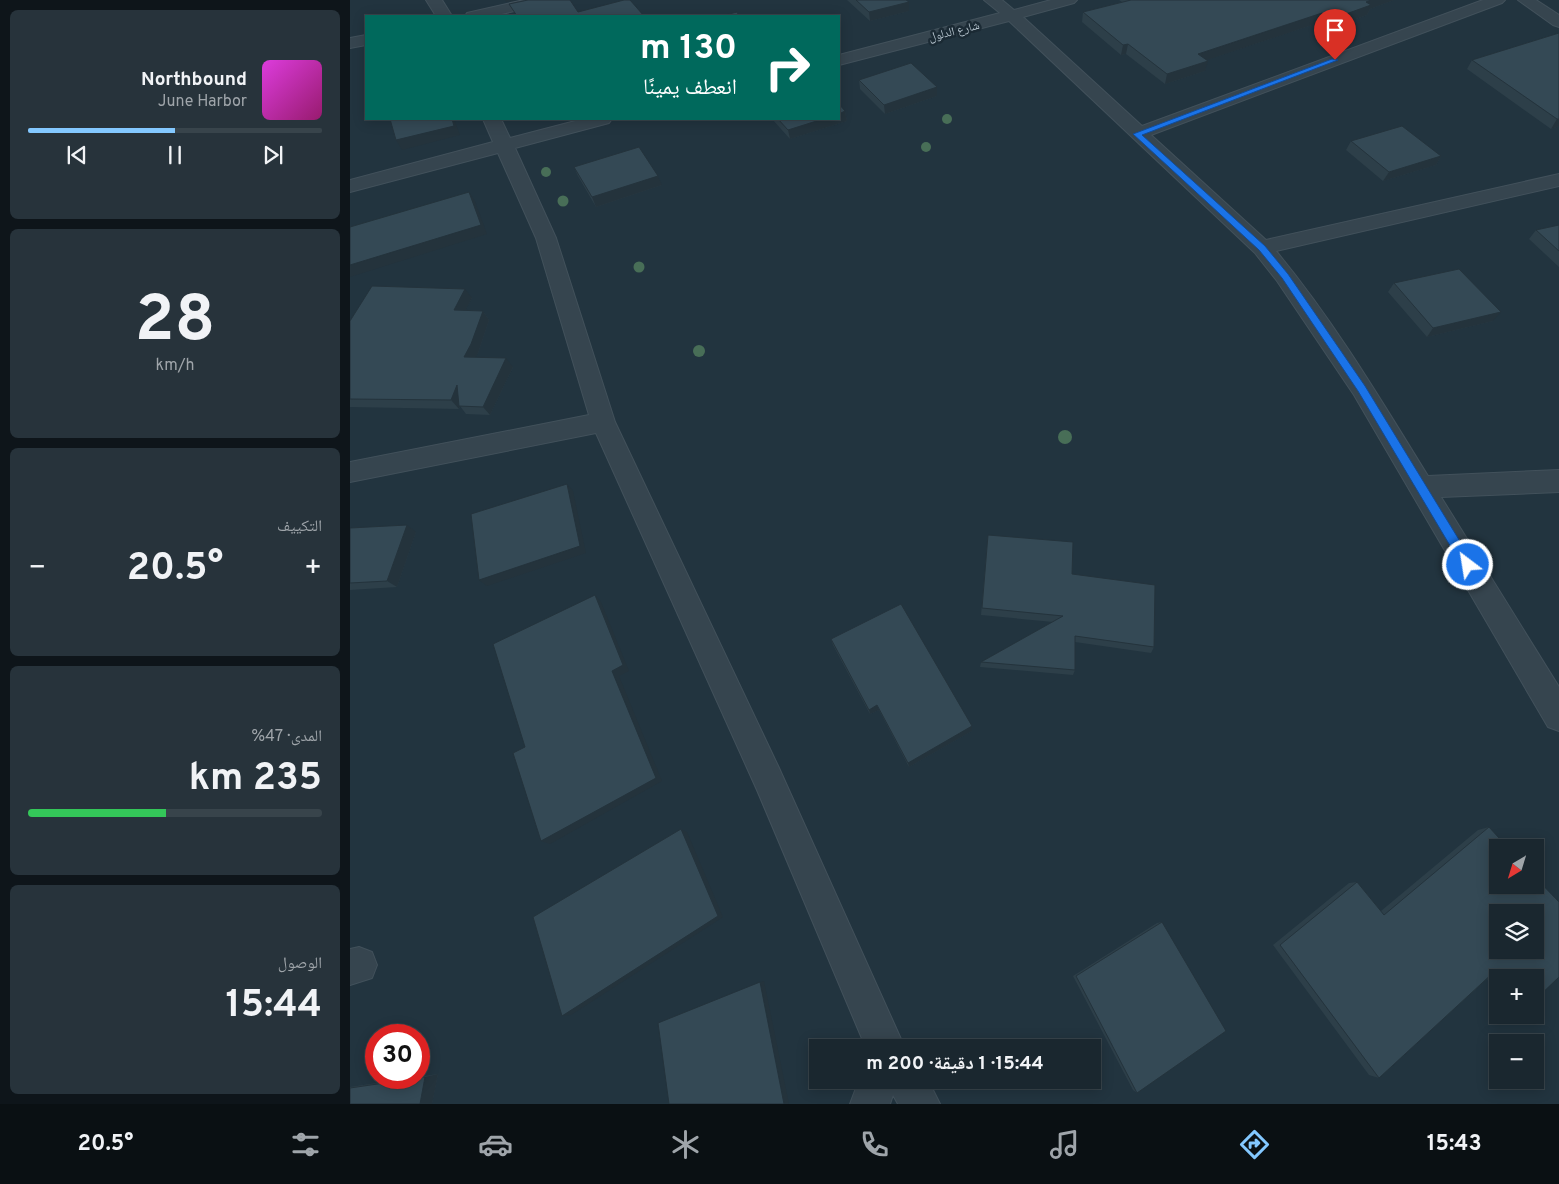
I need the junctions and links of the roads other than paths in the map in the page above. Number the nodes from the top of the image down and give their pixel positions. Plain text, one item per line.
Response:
1 (434, 0) edge
2 (545, 0) edge
3 (992, 0) edge
4 (1069, 0) edge
5 (1497, 0) edge
6 (1526, 0) edge
7 (443, 15) edge
8 (478, 15) edge
9 (1013, 16) junction
10 (1559, 22) edge
11 (365, 40) edge
12 (350, 43) edge
13 (840, 60) edge
14 (594, 120) edge
15 (498, 131) edge
16 (1137, 134) junction
17 (1559, 180) edge
18 (350, 186) edge
19 (1262, 248) junction
20 (603, 422) junction
21 (350, 472) edge
22 (1559, 481) edge
23 (1421, 487) junction
24 (1559, 716) edge
25 (882, 1039) edge
26 (875, 1089) edge
27 (911, 1089) edge
28 (870, 1104) edge
29 (920, 1104) edge

1 - 7 street
2 - 8 street
3 - 9 street
4 - 9 street, شارع الدلول
5 - 16 street
6 - 10 street
9 - 13 street, شارع الدلول
9 - 16 street
11 - 12 street
14 - 15 street
15 - 18 street
15 - 20 street
16 - 19 street
17 - 19 street
19 - 23 street
20 - 21 street
20 - 25 street
22 - 23 street
23 - 24 street
26 - 28 street
27 - 29 street

